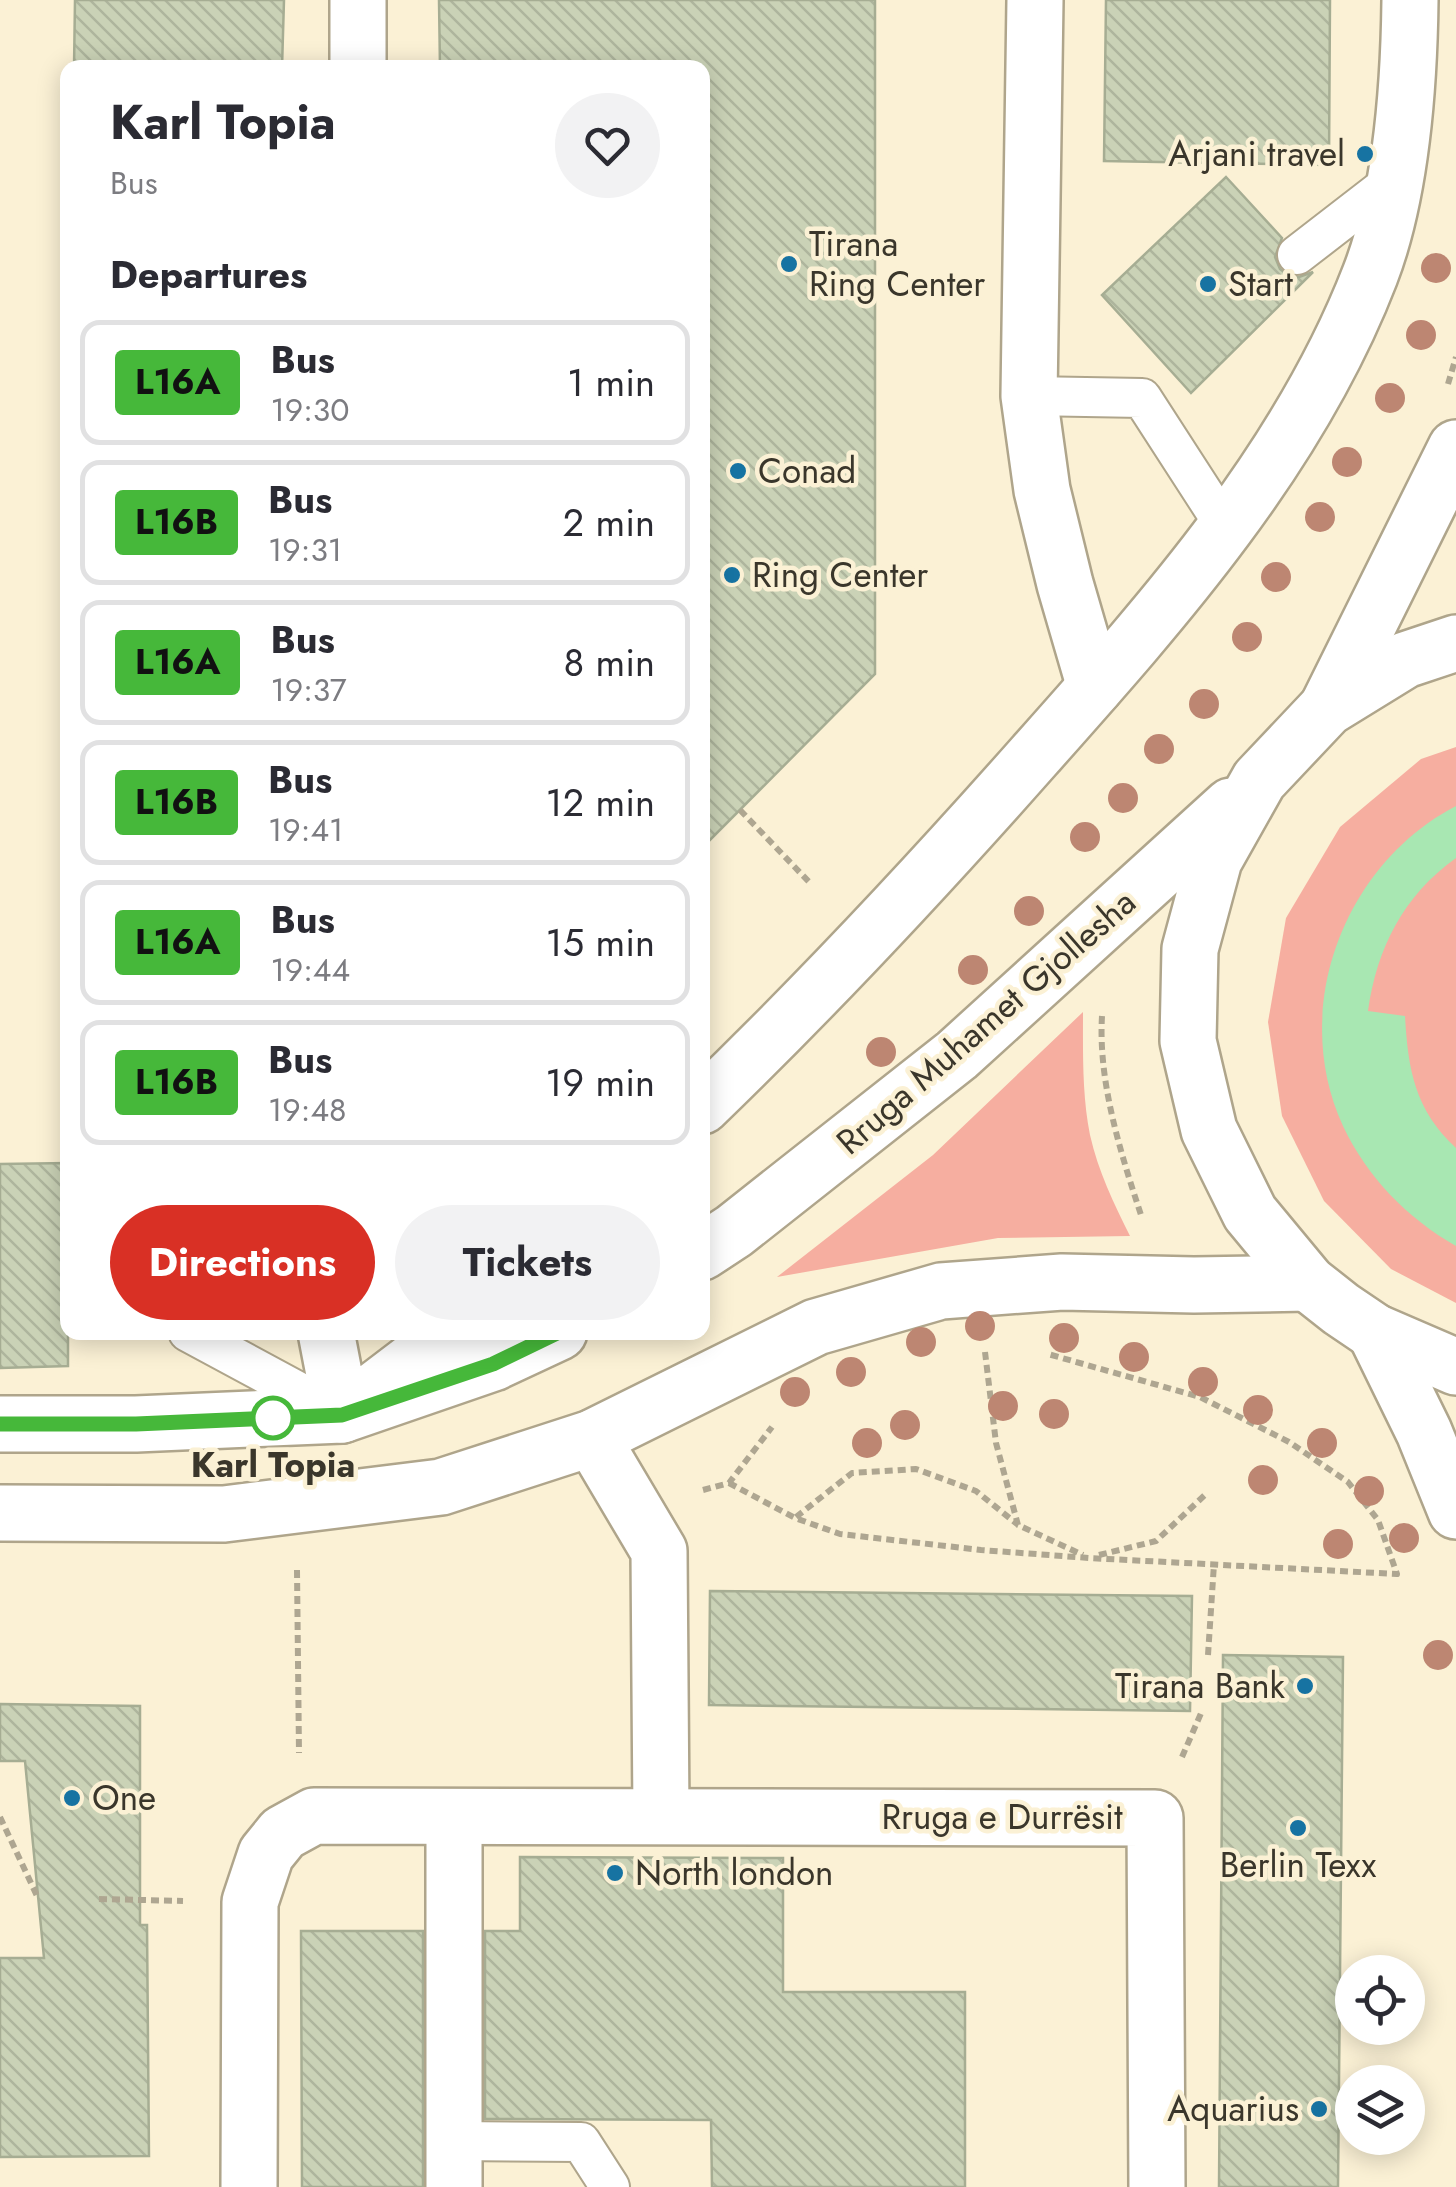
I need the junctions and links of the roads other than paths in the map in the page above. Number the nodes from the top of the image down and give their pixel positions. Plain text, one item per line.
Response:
1 (358, 0) edge
2 (1035, 0) edge
3 (1410, 0) edge
4 (358, 60) edge
5 (1394, 180) junction
6 (1297, 255) dead end
7 (1029, 396) junction
8 (1456, 448) edge
9 (1226, 528) junction
10 (1456, 644) edge
11 (1095, 687) junction
12 (1327, 708) junction
13 (1259, 780) junction
14 (710, 1098) edge
15 (710, 1247) edge
16 (1308, 1283) junction
17 (1376, 1332) junction
18 (203, 1340) edge
19 (328, 1340) edge
20 (440, 1340) edge
21 (543, 1340) edge
22 (1456, 1367) edge
23 (342, 1415) junction
24 (0, 1424) edge
25 (592, 1438) junction
26 (1456, 1510) edge
27 (0, 1512) edge
28 (660, 1815) junction
29 (454, 1818) junction
30 (454, 2164) edge
31 (249, 2187) edge
32 (610, 2187) edge
33 (1157, 2187) edge

1 - 4 street
2 - 7 street
3 - 5 street
5 - 6 lane
5 - 9 street
7 - 9 lane
7 - 11 street
8 - 12 street
9 - 11 street
10 - 12 street
11 - 14 street
12 - 13 street
13 - 15 street, Rruga Muhamet Gjollesha
13 - 16 street
16 - 17 street
16 - 25 street
17 - 22 street
17 - 26 street
18 - 23 lane
19 - 23 street
20 - 23 street
21 - 23 street
23 - 24 street
25 - 27 street
25 - 28 street
28 - 29 street
28 - 33 street, Rruga e Durrësit
29 - 30 street
29 - 31 street
30 - 32 lane

